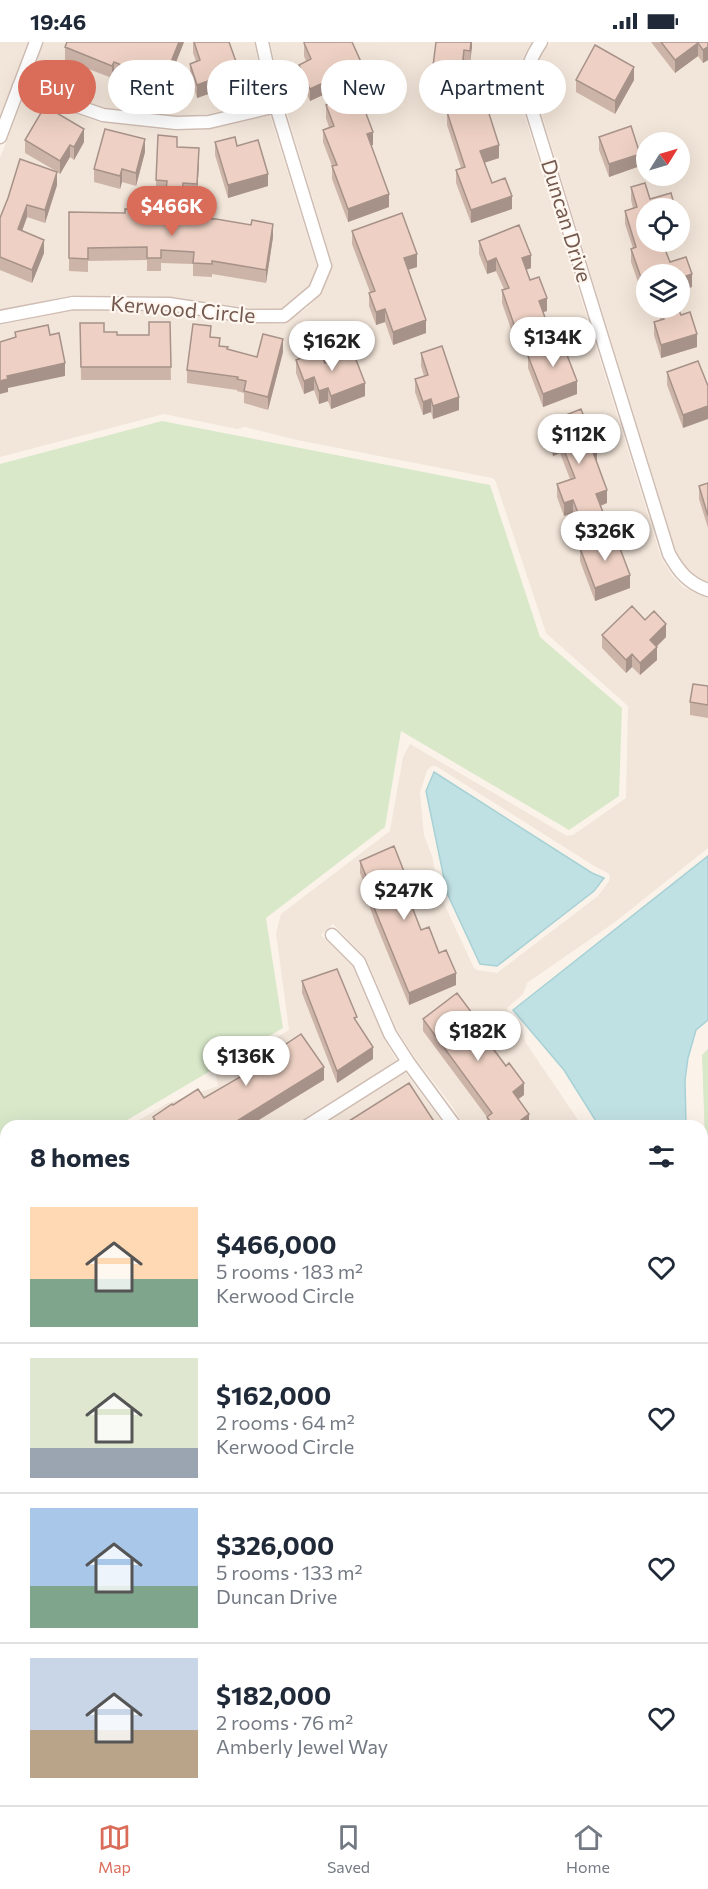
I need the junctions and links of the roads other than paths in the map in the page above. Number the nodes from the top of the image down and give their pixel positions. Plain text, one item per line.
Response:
1 (36, 42) edge
2 (262, 42) edge
3 (541, 42) edge
4 (29, 60) edge
5 (266, 60) edge
6 (18, 91) edge
7 (96, 113) edge
8 (242, 114) edge
9 (278, 114) edge
10 (0, 137) edge
11 (0, 318) edge
12 (708, 590) edge
13 (332, 935) dead end
14 (408, 1062) junction
15 (316, 1120) edge
16 (451, 1120) edge

1 - 4 street
2 - 5 street, Kerwood Circle
3 - 12 street, Duncan Drive
6 - 10 street
7 - 8 street
9 - 11 street, Kerwood Circle
13 - 14 street
14 - 15 street
14 - 16 street

